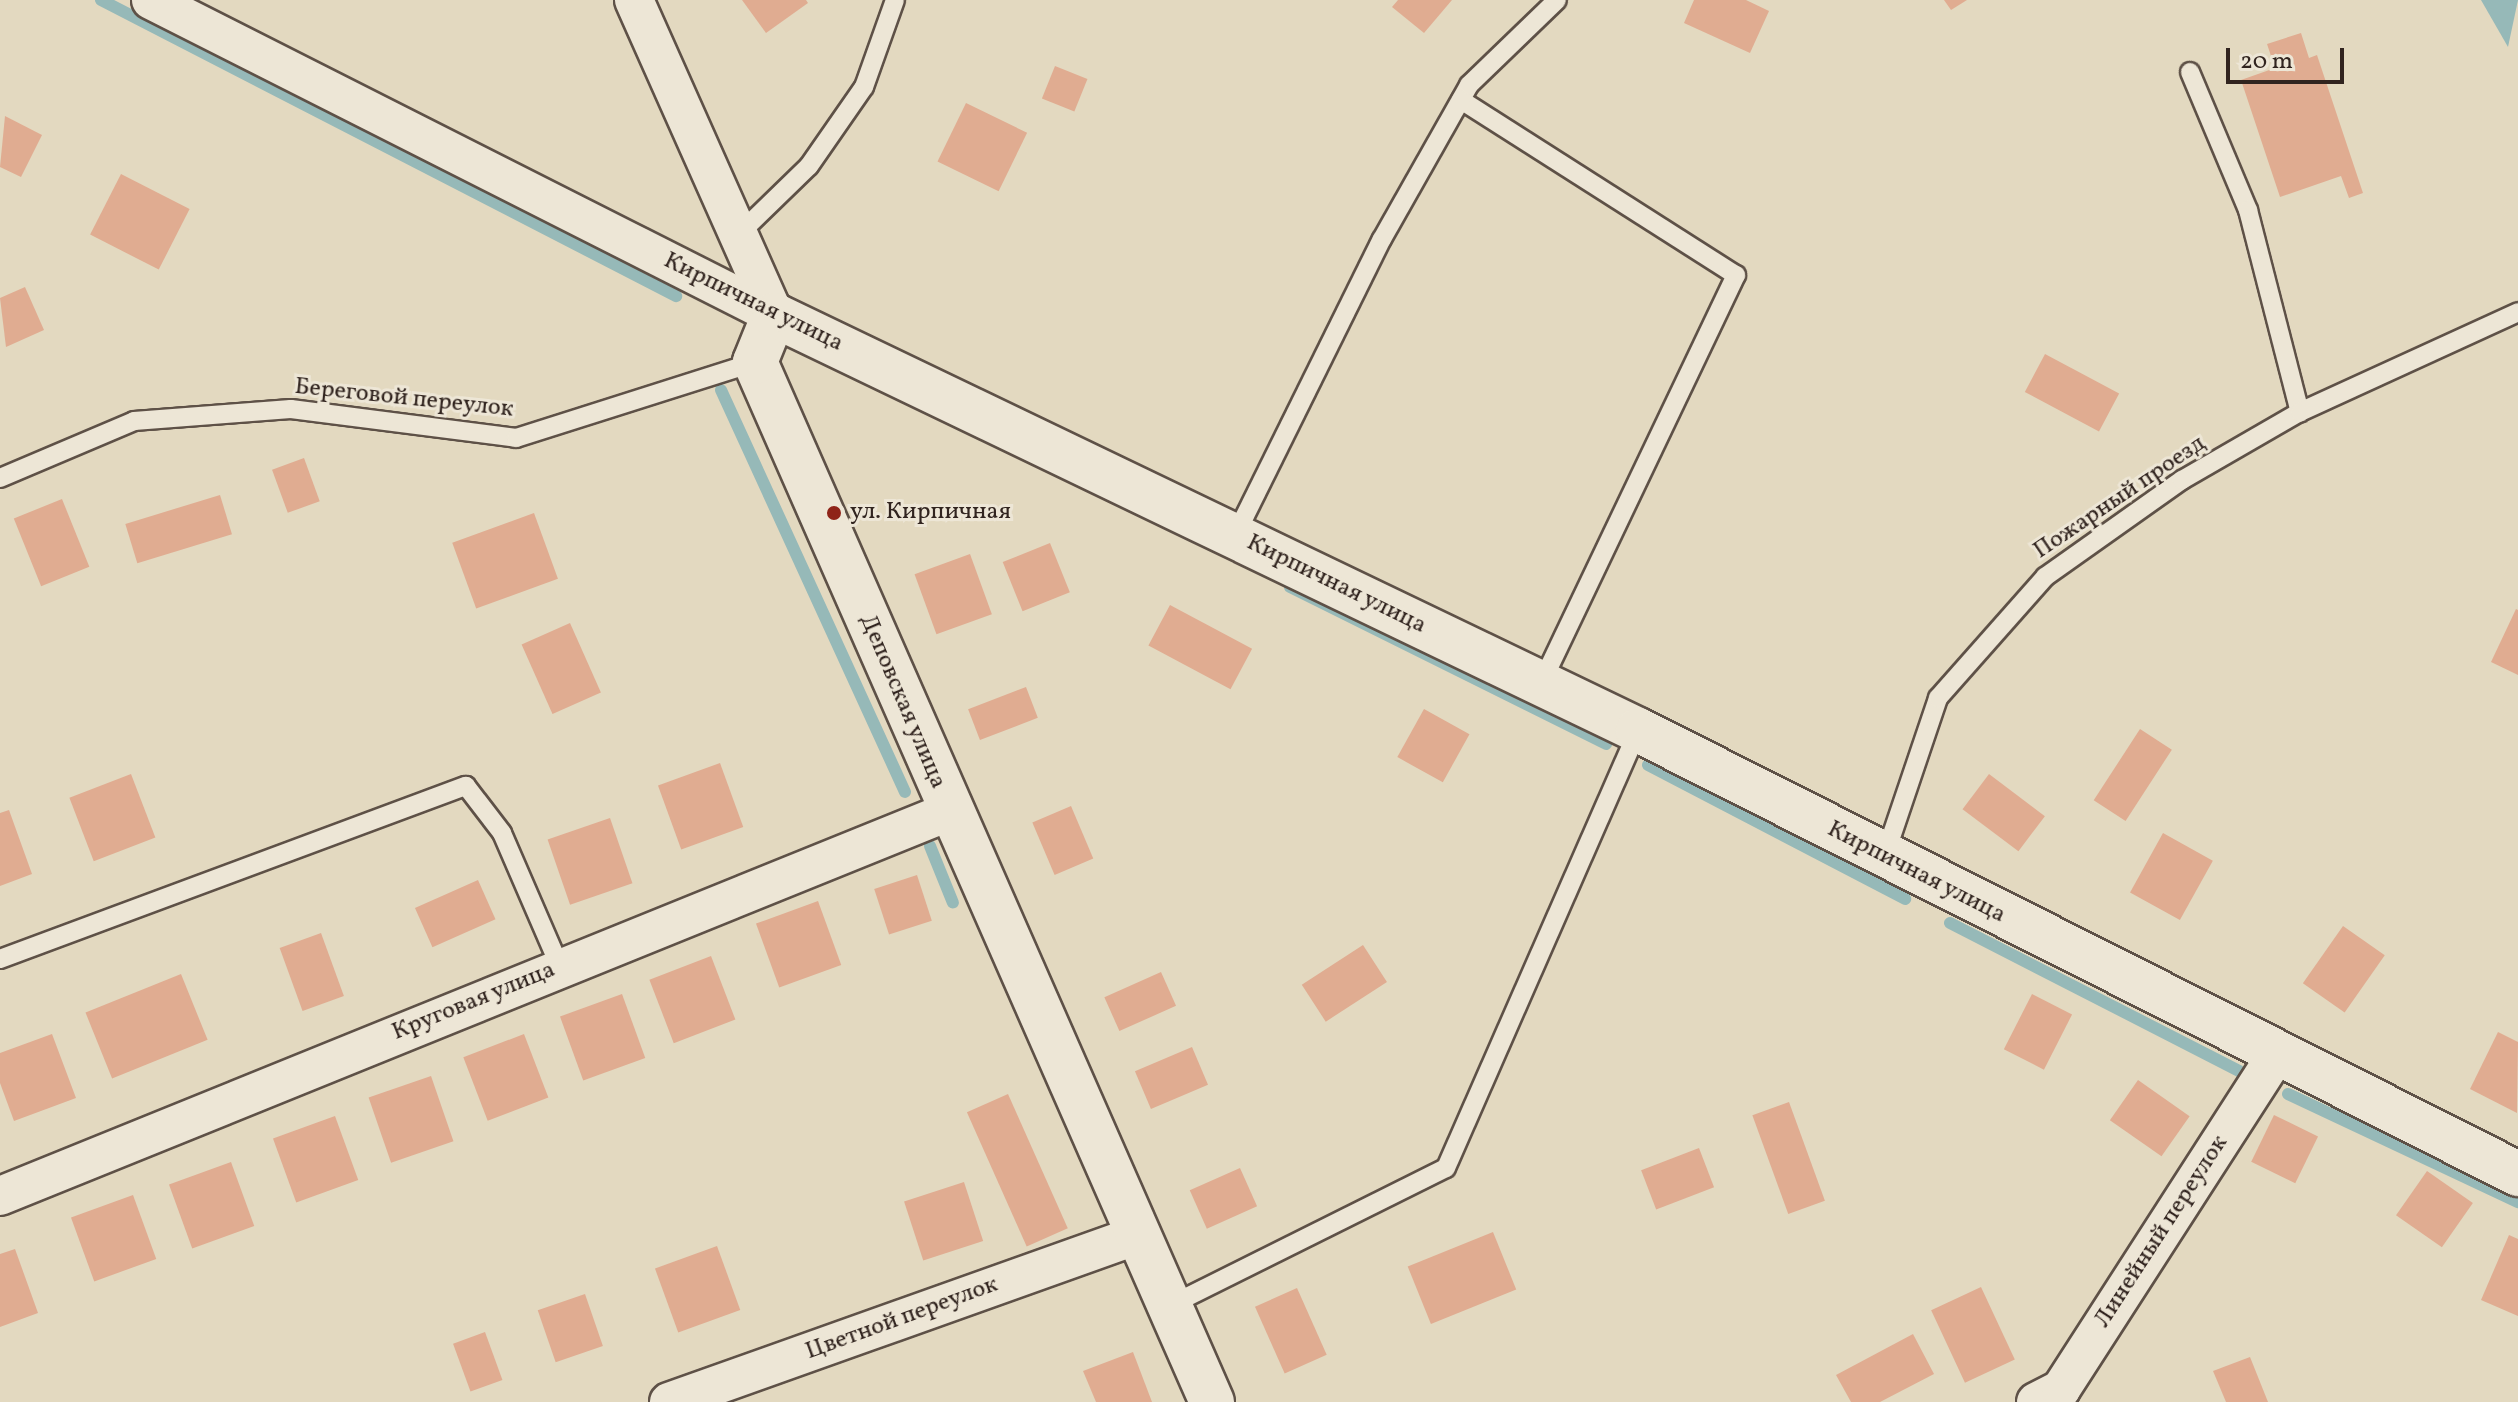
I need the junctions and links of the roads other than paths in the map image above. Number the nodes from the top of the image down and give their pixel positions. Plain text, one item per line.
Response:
1 (151, 0) edge
2 (634, 0) edge
3 (895, 0) edge
4 (1557, 0) edge
5 (2190, 72) dead end
6 (1461, 100) junction
7 (738, 235) junction
8 (2518, 312) edge
9 (774, 315) junction
10 (755, 362) junction
11 (2300, 412) junction
12 (0, 478) edge
13 (1235, 536) junction
14 (1541, 683) junction
15 (1638, 730) junction
16 (950, 811) junction
17 (1884, 857) junction
18 (0, 959) edge
19 (560, 967) junction
20 (2278, 1052) junction
21 (2518, 1174) edge
22 (0, 1196) edge
23 (1135, 1236) junction
24 (1169, 1306) junction
25 (669, 1402) edge
26 (1212, 1402) edge
27 (2036, 1402) edge

1 - 9 street, Кирпичная улица
2 - 7 street
3 - 7 lane
4 - 6 lane
5 - 11 lane
6 - 13 lane
6 - 14 lane
7 - 9 street
8 - 11 lane, Пожарный проезд
9 - 10 street
9 - 13 street, Кирпичная улица
10 - 12 lane, Береговой переулок
10 - 16 street, Деповская улица
11 - 17 lane, Пожарный проезд
13 - 14 street, Кирпичная улица
14 - 15 street, Кирпичная улица
15 - 17 street, Кирпичная улица
15 - 24 lane
16 - 19 street, Круговая улица
16 - 23 street, Деповская улица
17 - 20 street, Кирпичная улица
18 - 19 lane
19 - 22 street, Круговая улица
20 - 21 street, Кирпичная улица
20 - 27 street, Линейный переулок
23 - 24 street, Деповская улица
23 - 25 street, Цветной переулок
24 - 26 street, Деповская улица

